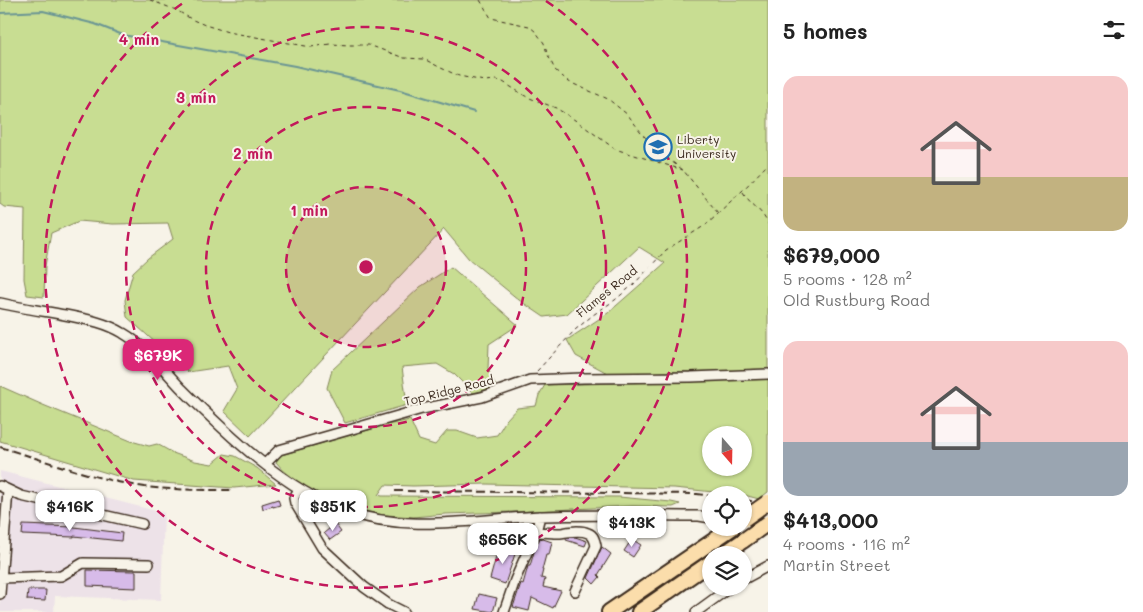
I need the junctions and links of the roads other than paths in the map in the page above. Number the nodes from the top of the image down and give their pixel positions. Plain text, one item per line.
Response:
1 (0, 303) edge
2 (768, 374) edge
3 (265, 464) junction
4 (4, 488) edge
5 (299, 489) junction
6 (768, 502) edge
7 (3, 507) edge
8 (752, 515) edge
9 (540, 516) junction
10 (702, 516) edge
11 (768, 523) edge
12 (142, 524) dead end
13 (752, 524) edge
14 (768, 529) edge
15 (536, 532) junction
16 (719, 536) edge
17 (2, 537) edge
18 (735, 546) edge
19 (149, 564) dead end
20 (768, 566) edge
21 (702, 568) edge
22 (752, 575) edge
23 (1, 583) edge
24 (575, 592) dead end
25 (0, 594) edge
26 (718, 596) edge
27 (629, 598) junction
28 (644, 609) edge
29 (404, 612) edge
30 (504, 612) edge
31 (603, 612) edge
32 (609, 612) edge
33 (696, 612) edge

1 - 3 street
2 - 3 street, Top Ridge Road
3 - 5 street
4 - 7 street
4 - 12 street
5 - 9 street
5 - 29 street
6 - 8 highway, bridge
7 - 17 street
9 - 10 street
9 - 15 street
11 - 18 highway, bridge
13 - 14 street
15 - 24 street
15 - 30 street
16 - 27 highway
17 - 23 street
19 - 23 street
20 - 22 street
21 - 28 highway
23 - 25 street
26 - 33 street
27 - 31 highway
27 - 32 highway

